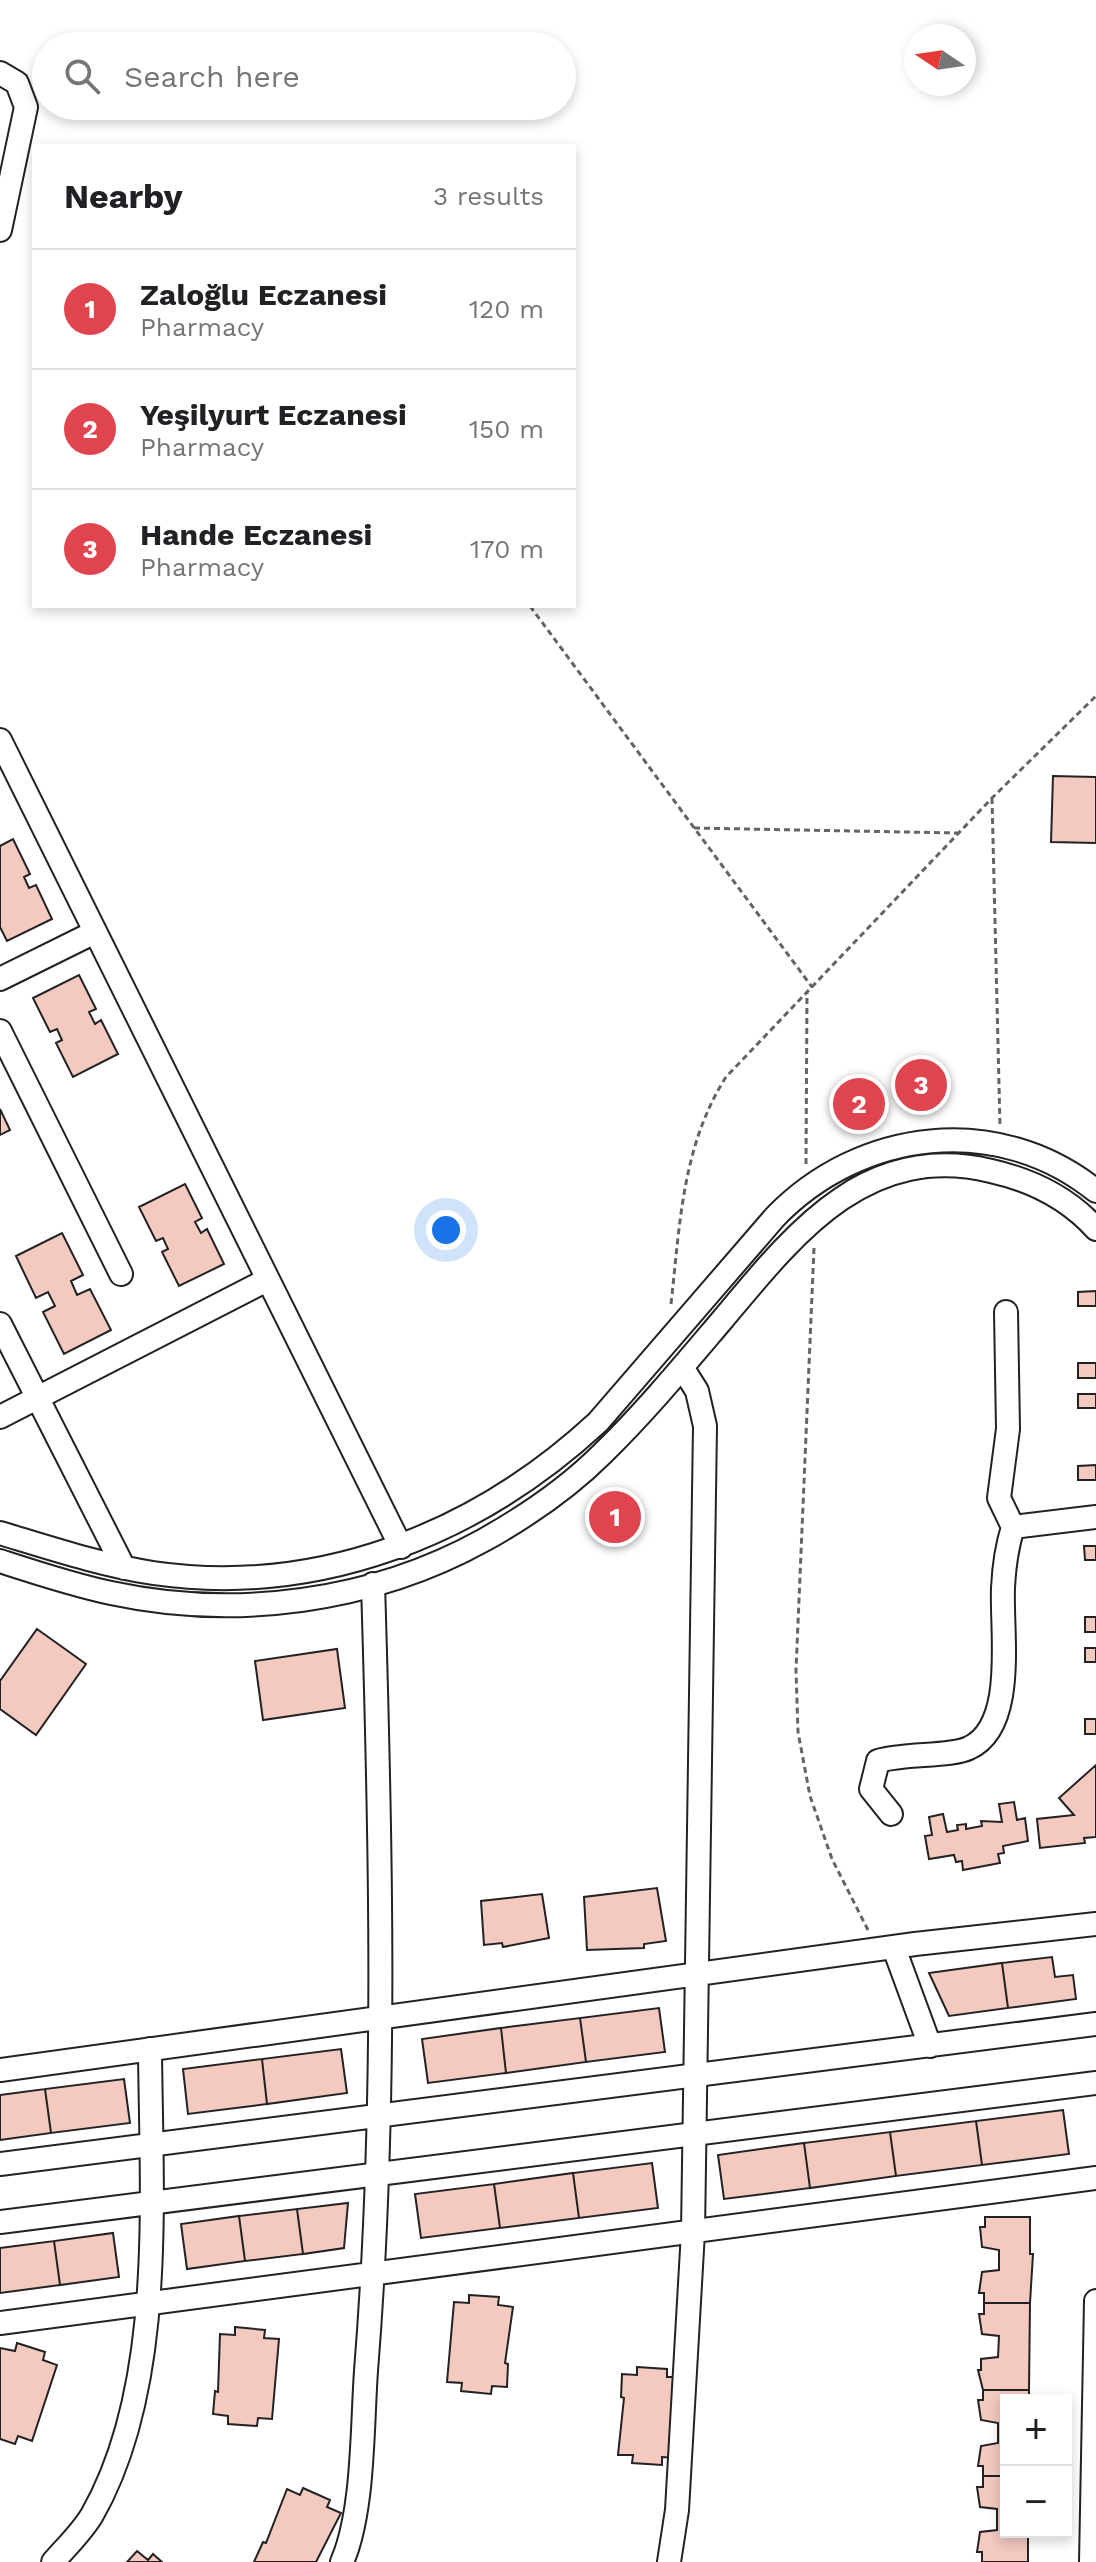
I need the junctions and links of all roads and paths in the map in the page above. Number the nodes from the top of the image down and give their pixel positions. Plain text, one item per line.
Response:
1 (0, 73) edge
2 (10, 143) edge
3 (0, 230) edge
4 (531, 608) edge
5 (1096, 696) edge
6 (0, 740) edge
7 (992, 798) junction
8 (694, 828) junction
9 (958, 833) junction
10 (95, 932) junction
11 (0, 979) edge
12 (812, 987) junction
13 (807, 992) junction
14 (0, 1031) edge
15 (1001, 1145) junction
16 (806, 1188) junction
17 (1096, 1191) edge
18 (1096, 1229) edge
19 (814, 1246) dead end
20 (121, 1274) dead end
21 (267, 1280) junction
22 (1006, 1312) dead end
23 (0, 1324) edge
24 (667, 1344) junction
25 (682, 1367) junction
26 (38, 1400) junction
27 (0, 1417) edge
28 (1096, 1517) edge
29 (1013, 1527) junction
30 (0, 1533) edge
31 (401, 1547) junction
32 (0, 1561) edge
33 (124, 1568) junction
34 (373, 1584) junction
35 (891, 1814) dead end
36 (1096, 1924) edge
37 (885, 1950) junction
38 (695, 1976) junction
39 (380, 2018) junction
40 (1096, 2024) edge
41 (930, 2046) junction
42 (150, 2049) junction
43 (0, 2070) edge
44 (695, 2076) junction
45 (1096, 2083) edge
46 (379, 2116) junction
47 (693, 2134) junction
48 (151, 2145) junction
49 (0, 2164) edge
50 (377, 2174) junction
51 (1096, 2178) edge
52 (150, 2203) junction
53 (0, 2222) edge
54 (693, 2232) junction
55 (374, 2275) junction
56 (1096, 2301) edge
57 (147, 2304) junction
58 (0, 2323) edge
59 (53, 2562) edge
60 (342, 2562) edge
61 (669, 2562) edge
62 (1091, 2562) edge

1 - 2 street
2 - 3 street
4 - 8 path
5 - 7 path
6 - 10 street
7 - 9 path
7 - 15 path
8 - 9 path
8 - 12 path
9 - 12 path
10 - 11 street
10 - 21 street
12 - 13 path
13 - 16 path
13 - 24 path
14 - 20 street
15 - 16 street
15 - 17 street
16 - 24 street
18 - 25 street
19 - 37 path
21 - 26 street
21 - 31 street
22 - 29 street
23 - 26 street
24 - 31 street
25 - 34 street
25 - 38 street
26 - 27 street
26 - 33 street
28 - 29 street
29 - 35 street
30 - 33 street
31 - 33 street
32 - 34 street
34 - 39 street
36 - 37 street
37 - 38 street
37 - 41 street
38 - 39 street
38 - 44 street
39 - 42 street
39 - 46 street
40 - 41 street
41 - 44 street
42 - 43 street
42 - 48 street
44 - 46 street
44 - 47 street
45 - 47 street
46 - 48 street
46 - 50 street
47 - 50 street
47 - 54 street
48 - 49 street
48 - 52 street
50 - 52 street
50 - 55 street
51 - 54 street
52 - 53 street
52 - 57 street
54 - 55 street
54 - 61 street
55 - 57 street
55 - 60 street
56 - 62 street
57 - 58 street
57 - 59 street

